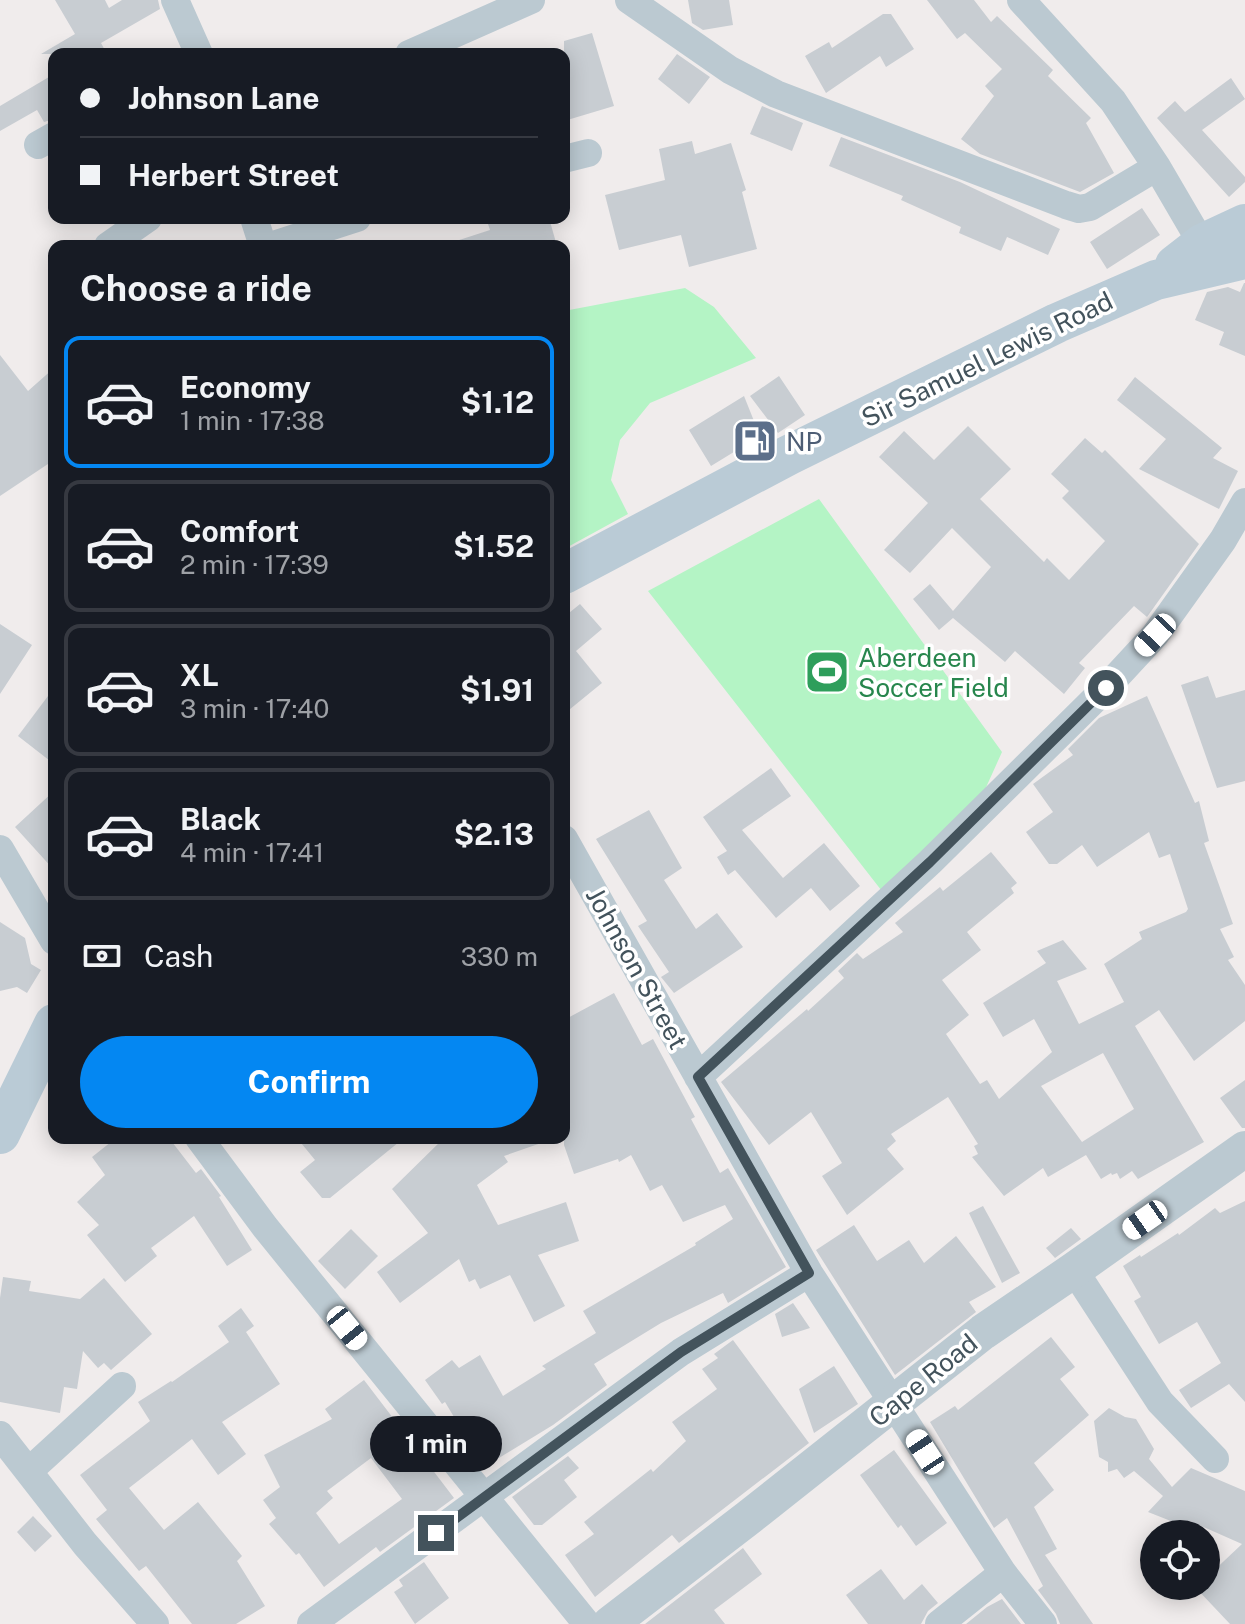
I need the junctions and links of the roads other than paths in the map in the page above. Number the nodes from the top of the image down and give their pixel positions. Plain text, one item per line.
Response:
1 (175, 0) edge
2 (531, 0) edge
3 (629, 0) edge
4 (1021, 0) edge
5 (196, 48) edge
6 (423, 48) edge
7 (1157, 167) junction
8 (139, 224) edge
9 (338, 224) edge
10 (1245, 224) edge
11 (117, 240) edge
12 (289, 240) edge
13 (1202, 244) junction
14 (1245, 259) edge
15 (1156, 280) junction
16 (1245, 502) edge
17 (570, 571) edge
18 (0, 849) edge
19 (570, 850) edge
20 (48, 931) edge
21 (48, 1036) edge
22 (698, 1077) junction
23 (0, 1134) edge
24 (203, 1144) edge
25 (1245, 1149) edge
26 (1074, 1270) junction
27 (809, 1273) junction
28 (122, 1386) dead end
29 (894, 1404) junction
30 (0, 1435) edge
31 (1215, 1459) dead end
32 (29, 1471) junction
33 (486, 1497) junction
34 (1003, 1573) junction
35 (155, 1624) edge
36 (311, 1624) edge
37 (587, 1624) edge
38 (610, 1624) edge
39 (939, 1624) edge
40 (1043, 1624) edge

1 - 5 street
2 - 6 street
3 - 7 street
4 - 7 street
7 - 13 street
8 - 11 street
9 - 12 street
10 - 13 main road
13 - 15 main road
14 - 15 main road
15 - 17 main road, Sir Samuel Lewis Road
16 - 22 street
18 - 20 street
19 - 22 street, Johnson Street
21 - 23 main road
22 - 27 street, Johnson Street
24 - 33 street
25 - 26 street, Cape Road
26 - 29 street, Cape Road
26 - 31 street
27 - 29 street, Johnson Street
27 - 33 street
28 - 32 street
29 - 34 street, Johnson Street
29 - 38 street, Cape Road
30 - 32 street
32 - 35 street
33 - 36 street
33 - 37 street
34 - 39 street
34 - 40 street, Johnson Street

